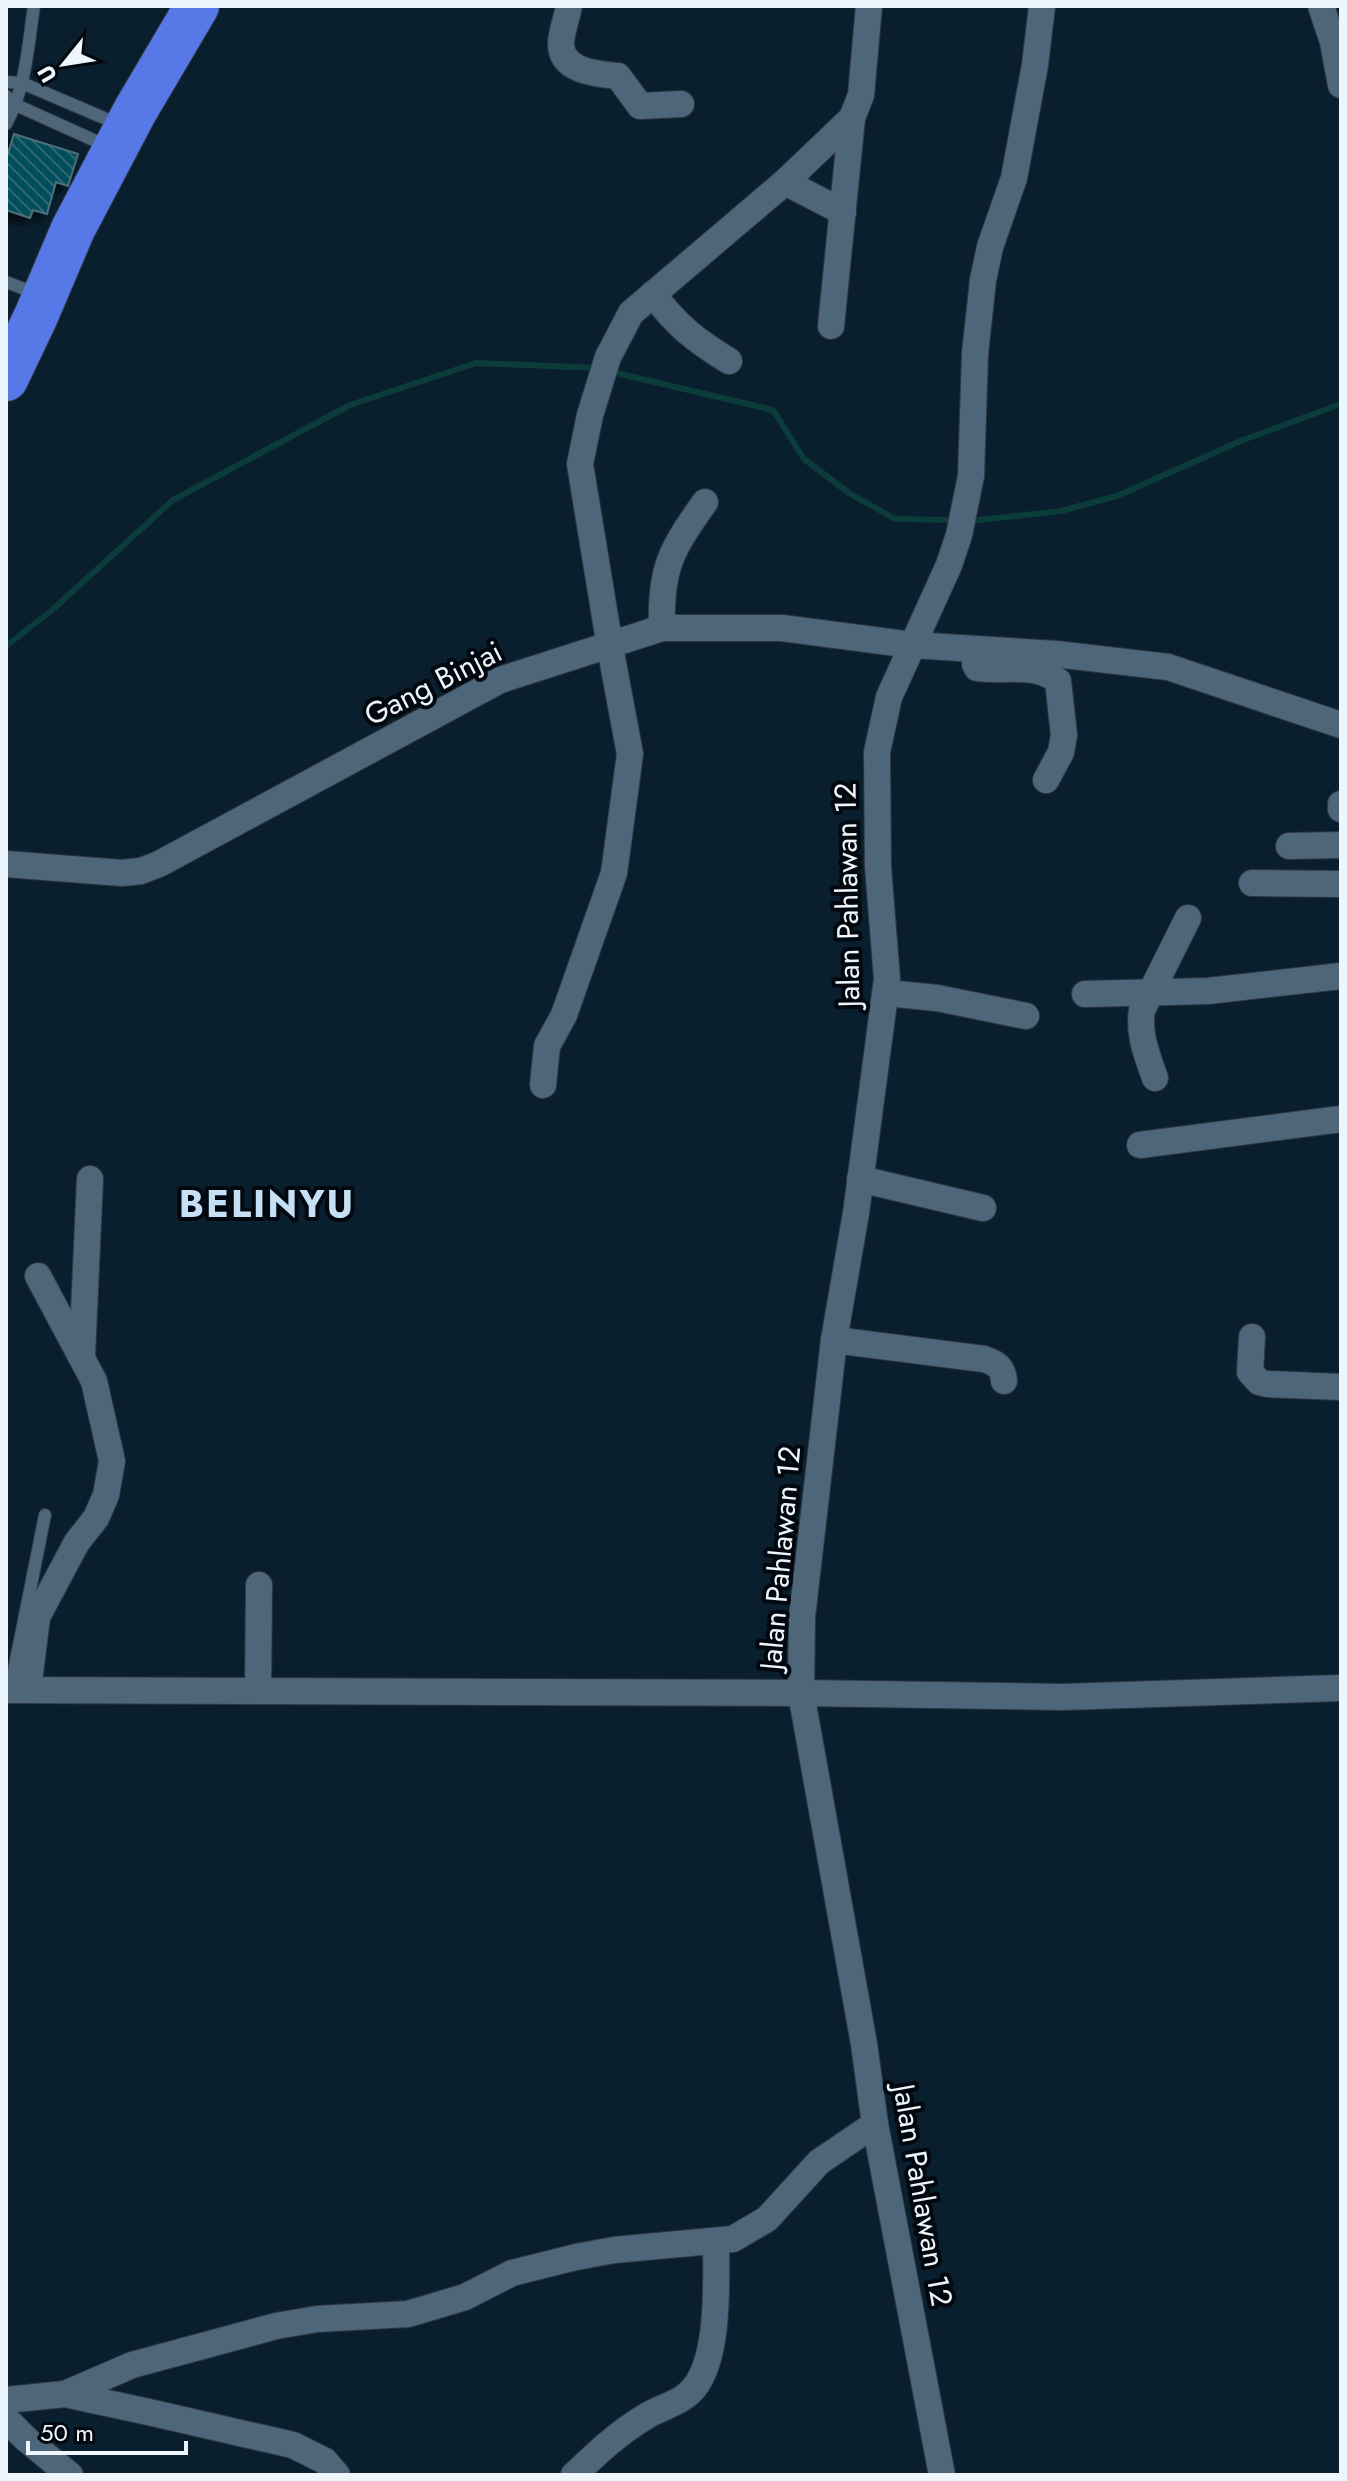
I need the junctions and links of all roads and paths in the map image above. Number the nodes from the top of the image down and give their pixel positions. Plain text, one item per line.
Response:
1 (34, 6) edge
2 (197, 6) edge
3 (569, 6) edge
4 (869, 6) edge
5 (1042, 6) edge
6 (1330, 16) edge
7 (6, 82) edge
8 (22, 83) junction
9 (1341, 85) edge
10 (6, 96) edge
11 (681, 104) dead end
12 (16, 105) junction
13 (852, 118) junction
14 (6, 124) edge
15 (121, 139) junction
16 (785, 182) junction
17 (843, 212) junction
18 (26, 289) edge
19 (653, 294) junction
20 (831, 326) dead end
21 (729, 361) dead end
22 (6, 379) edge
23 (705, 502) dead end
24 (662, 628) junction
25 (912, 645) junction
26 (610, 647) junction
27 (976, 649) junction
28 (1341, 725) edge
29 (1046, 780) dead end
30 (1341, 845) edge
31 (1289, 846) dead end
32 (6, 864) edge
33 (1252, 883) dead end
34 (1341, 884) edge
35 (1188, 918) dead end
36 (1341, 976) edge
37 (1152, 992) junction
38 (886, 993) junction
39 (1085, 994) dead end
40 (1026, 1016) dead end
41 (1155, 1078) dead end
42 (543, 1085) dead end
43 (1341, 1119) edge
44 (1140, 1145) dead end
45 (90, 1179) dead end
46 (860, 1179) junction
47 (983, 1208) dead end
48 (38, 1276) dead end
49 (1252, 1337) dead end
50 (834, 1340) junction
51 (82, 1360) junction
52 (1004, 1381) dead end
53 (1341, 1387) edge
54 (45, 1515) dead end
55 (259, 1585) dead end
56 (1341, 1688) edge
57 (15, 1690) edge
58 (258, 1691) junction
59 (801, 1693) junction
60 (875, 2124) junction
61 (716, 2241) junction
62 (65, 2394) junction
63 (6, 2400) edge
64 (6, 2419) edge
65 (70, 2475) edge
66 (337, 2475) edge
67 (574, 2475) edge
68 (942, 2475) edge

1 - 8 lane
2 - 15 highway
3 - 11 street
4 - 13 street
5 - 25 street, Jalan Pahlawan 12
6 - 9 street
7 - 8 lane
8 - 12 lane
8 - 15 lane
10 - 12 lane
12 - 14 lane
12 - 15 lane
13 - 16 street
13 - 17 street
15 - 18 highway
16 - 17 street
16 - 19 street
17 - 20 street
18 - 22 highway
19 - 21 street
19 - 26 street
23 - 24 street
24 - 25 street, Gang Binjai
24 - 26 street, Gang Binjai
25 - 27 street, Gang Binjai
25 - 38 street, Jalan Pahlawan 12
26 - 32 street, Gang Binjai
26 - 42 street
27 - 28 street, Gang Binjai
27 - 29 street
30 - 31 street
33 - 34 street
35 - 37 street
36 - 37 street
37 - 39 street
37 - 41 street
38 - 40 street
38 - 46 street, Jalan Pahlawan 12
43 - 44 street
45 - 51 street
46 - 47 street
46 - 50 street, Jalan Pahlawan 12
48 - 51 street
49 - 53 street
50 - 52 street
50 - 59 street, Jalan Pahlawan 12
51 - 57 street
54 - 57 lane
55 - 58 street
56 - 59 street
57 - 58 street
58 - 59 street
59 - 60 street, Jalan Pahlawan 12
60 - 61 street
60 - 68 street, Jalan Pahlawan 12
61 - 62 street
61 - 67 street
62 - 63 street
62 - 66 street
64 - 65 street

